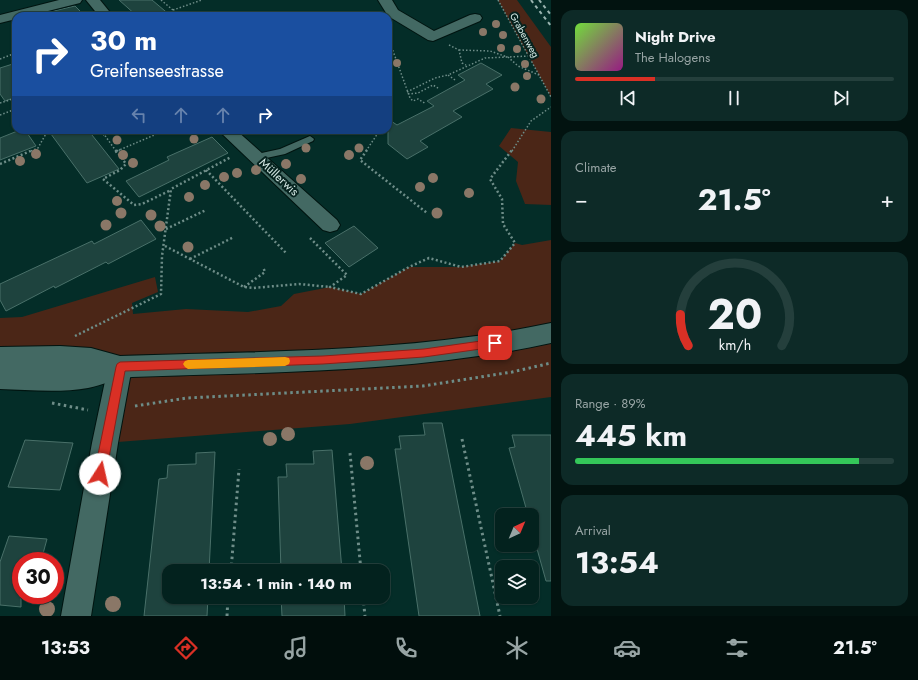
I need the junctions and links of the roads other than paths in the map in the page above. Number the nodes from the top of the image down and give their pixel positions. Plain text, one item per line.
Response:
1 (75, 0) edge
2 (93, 0) edge
3 (385, 0) edge
4 (25, 12) edge
5 (103, 12) edge
6 (12, 15) edge
7 (0, 18) edge
8 (475, 18) dead end
9 (231, 134) edge
10 (310, 139) dead end
11 (252, 153) junction
12 (330, 225) dead end
13 (551, 333) edge
14 (0, 358) edge
15 (120, 367) junction
16 (57, 368) junction
17 (0, 378) edge
18 (76, 616) edge

1 - 4 street
2 - 5 street
3 - 8 street
6 - 7 street
9 - 11 street, Müllerwis
10 - 11 lane
11 - 12 street, Müllerwis
13 - 15 street
14 - 16 street
15 - 16 street
15 - 18 street
16 - 17 street

